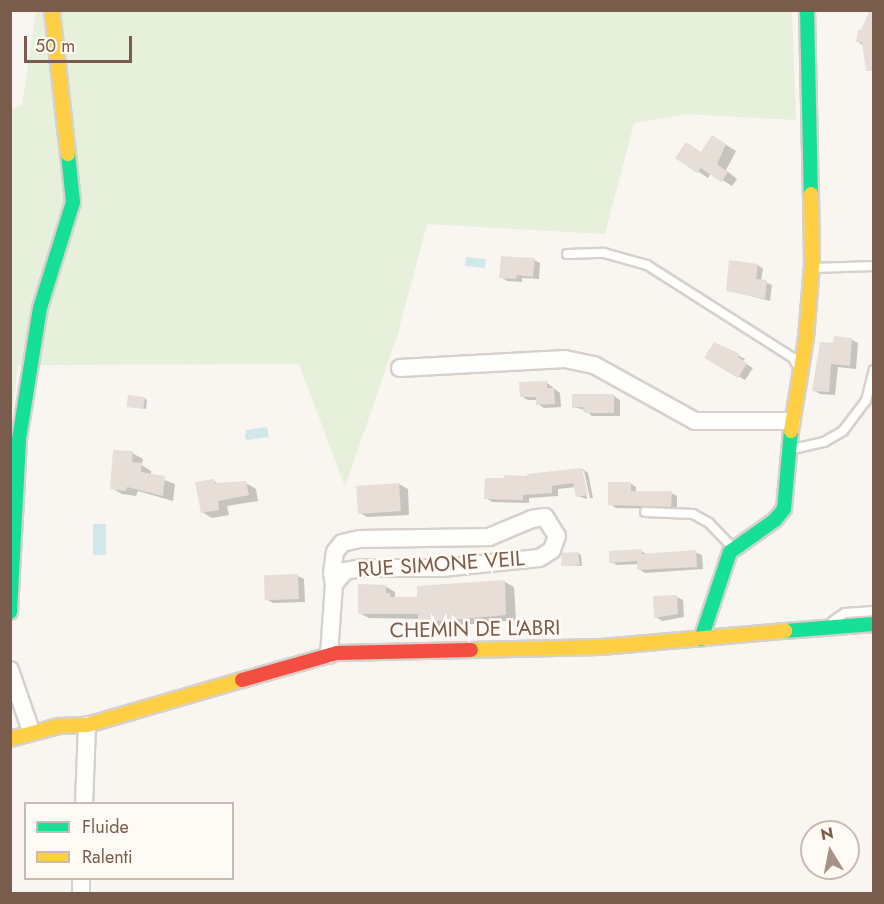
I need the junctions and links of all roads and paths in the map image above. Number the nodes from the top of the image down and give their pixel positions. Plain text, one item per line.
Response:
1 (52, 10) edge
2 (807, 10) edge
3 (567, 254) dead end
4 (873, 266) edge
5 (812, 268) junction
6 (400, 368) dead end
7 (873, 370) edge
8 (800, 372) junction
9 (792, 421) junction
10 (789, 449) junction
11 (645, 512) dead end
12 (734, 549) junction
13 (334, 584) junction
14 (873, 611) edge
15 (10, 612) edge
16 (873, 624) edge
17 (820, 629) junction
18 (701, 639) junction
19 (328, 655) junction
20 (10, 670) edge
21 (87, 725) junction
22 (31, 731) junction
23 (10, 739) edge
24 (84, 802) edge

1 - 15 street
2 - 5 street
3 - 8 lane
4 - 5 lane
5 - 8 street
6 - 9 street
7 - 10 lane
8 - 9 street
9 - 10 street
10 - 12 street
11 - 12 lane
12 - 18 street
13 - 13 street, RUE SIMONE VEIL
13 - 19 street, RUE SIMONE VEIL
14 - 17 lane
16 - 17 street, CHEMIN DE L'ABRI
17 - 18 street, CHEMIN DE L'ABRI
18 - 19 street, CHEMIN DE L'ABRI
19 - 21 street, CHEMIN DE L'ABRI
20 - 22 street
21 - 22 street, CHEMIN DE L'ABRI
21 - 24 street
22 - 23 street, CHEMIN DE L'ABRI

